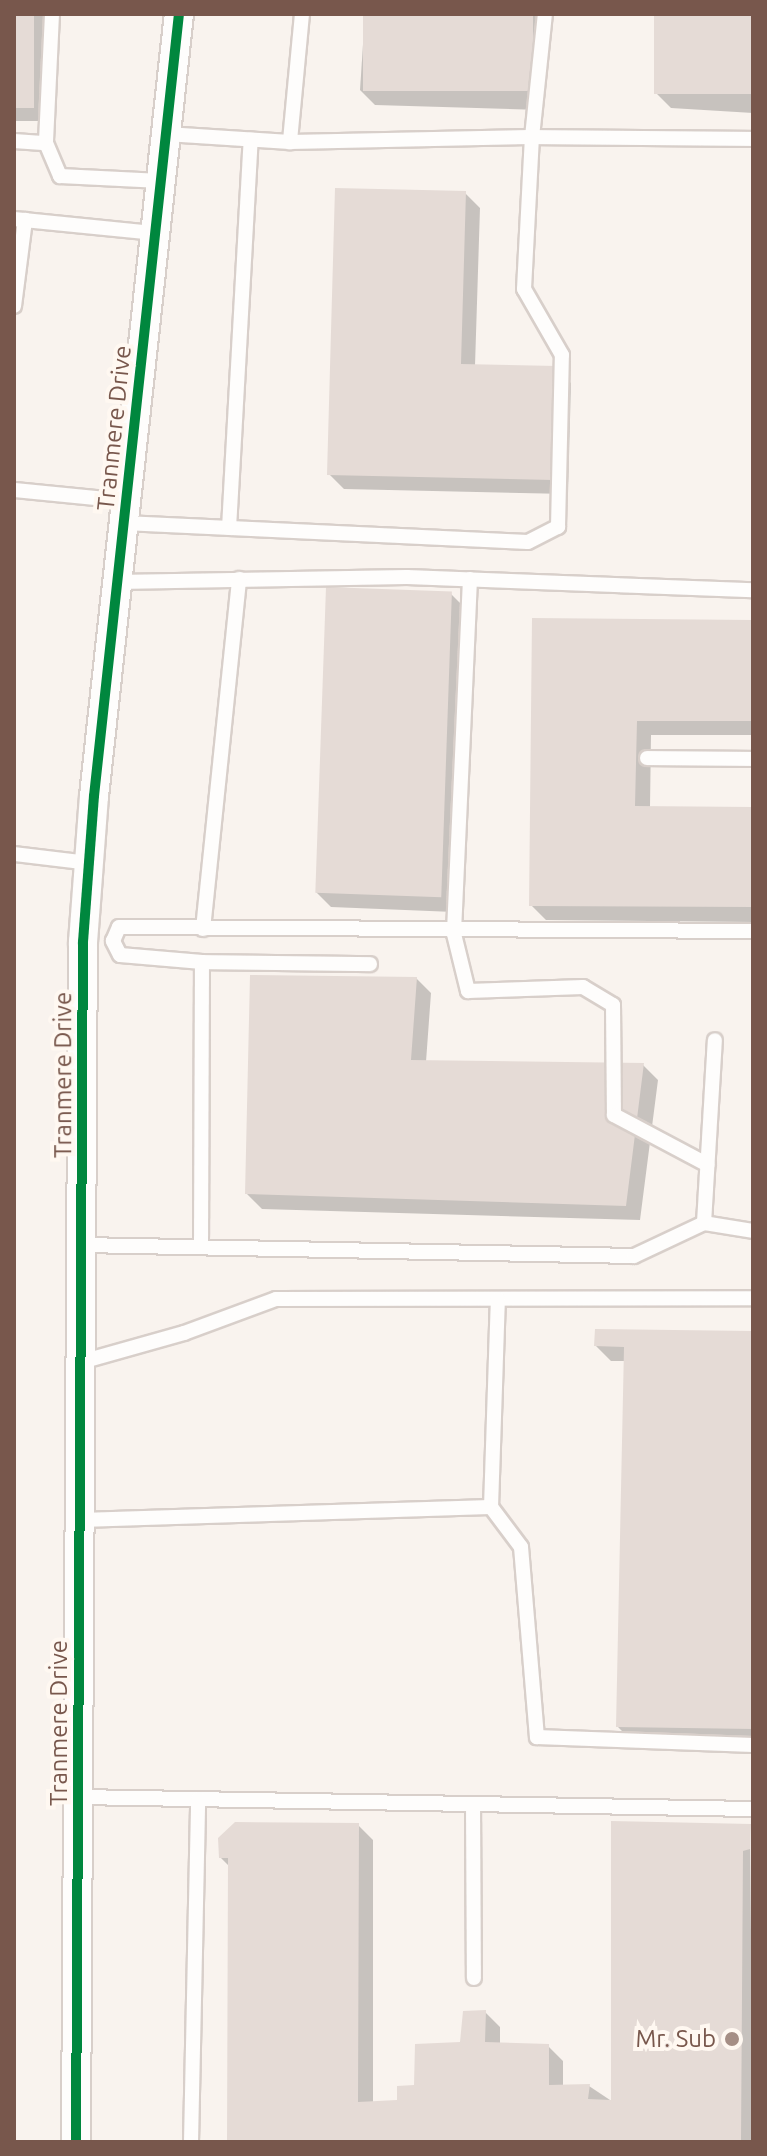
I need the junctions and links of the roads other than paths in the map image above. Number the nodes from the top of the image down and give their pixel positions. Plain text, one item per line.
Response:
1 (52, 14) edge
2 (179, 14) edge
3 (302, 14) edge
4 (545, 14) edge
5 (166, 134) junction
6 (532, 137) junction
7 (753, 139) edge
8 (251, 140) junction
9 (14, 141) edge
10 (290, 142) junction
11 (46, 143) junction
12 (161, 181) junction
13 (19, 219) edge
14 (155, 233) junction
15 (14, 306) edge
16 (14, 490) edge
17 (125, 512) junction
18 (229, 528) junction
19 (239, 579) junction
20 (470, 579) junction
21 (117, 582) junction
22 (753, 590) edge
23 (647, 758) dead end
24 (753, 759) edge
25 (14, 854) edge
26 (89, 863) junction
27 (455, 927) junction
28 (203, 929) junction
29 (753, 931) edge
30 (113, 941) junction
31 (83, 942) junction
32 (202, 962) junction
33 (370, 964) dead end
34 (715, 1040) dead end
35 (708, 1165) junction
36 (704, 1223) junction
37 (753, 1231) edge
38 (82, 1245) junction
39 (201, 1247) junction
40 (753, 1298) edge
41 (498, 1299) junction
42 (81, 1362) junction
43 (491, 1507) junction
44 (80, 1520) junction
45 (753, 1745) edge
46 (78, 1797) junction
47 (198, 1799) junction
48 (473, 1804) junction
49 (753, 1809) edge
50 (474, 1978) dead end
51 (76, 2142) edge
52 (191, 2142) edge

1 - 11 lane
2 - 5 street, Tranmere Drive
3 - 10 lane
4 - 6 lane
5 - 8 lane
5 - 12 street, Tranmere Drive
6 - 7 lane
6 - 10 lane
6 - 18 lane
8 - 10 lane
8 - 18 lane
9 - 11 lane
11 - 12 lane
12 - 14 street, Tranmere Drive
13 - 14 lane
13 - 15 lane
14 - 17 street, Tranmere Drive
16 - 17 lane
17 - 18 lane
17 - 21 street, Tranmere Drive
19 - 20 lane
19 - 21 lane
19 - 28 lane
20 - 22 lane
20 - 27 lane
21 - 26 street, Tranmere Drive
23 - 24 lane
25 - 26 lane
26 - 31 street, Tranmere Drive
27 - 28 lane
27 - 29 lane
27 - 35 lane
28 - 30 lane
30 - 31 lane
30 - 32 lane
31 - 38 street, Tranmere Drive
32 - 33 lane
32 - 39 lane
34 - 35 lane
35 - 36 lane
36 - 37 lane
36 - 39 lane
38 - 39 lane
38 - 42 street, Tranmere Drive
40 - 41 lane
41 - 42 lane
41 - 43 lane
42 - 44 street, Tranmere Drive
43 - 44 lane
43 - 45 lane
44 - 46 street, Tranmere Drive
46 - 47 lane
46 - 51 street, Tranmere Drive
47 - 48 lane
47 - 52 lane
48 - 49 lane
48 - 50 lane

